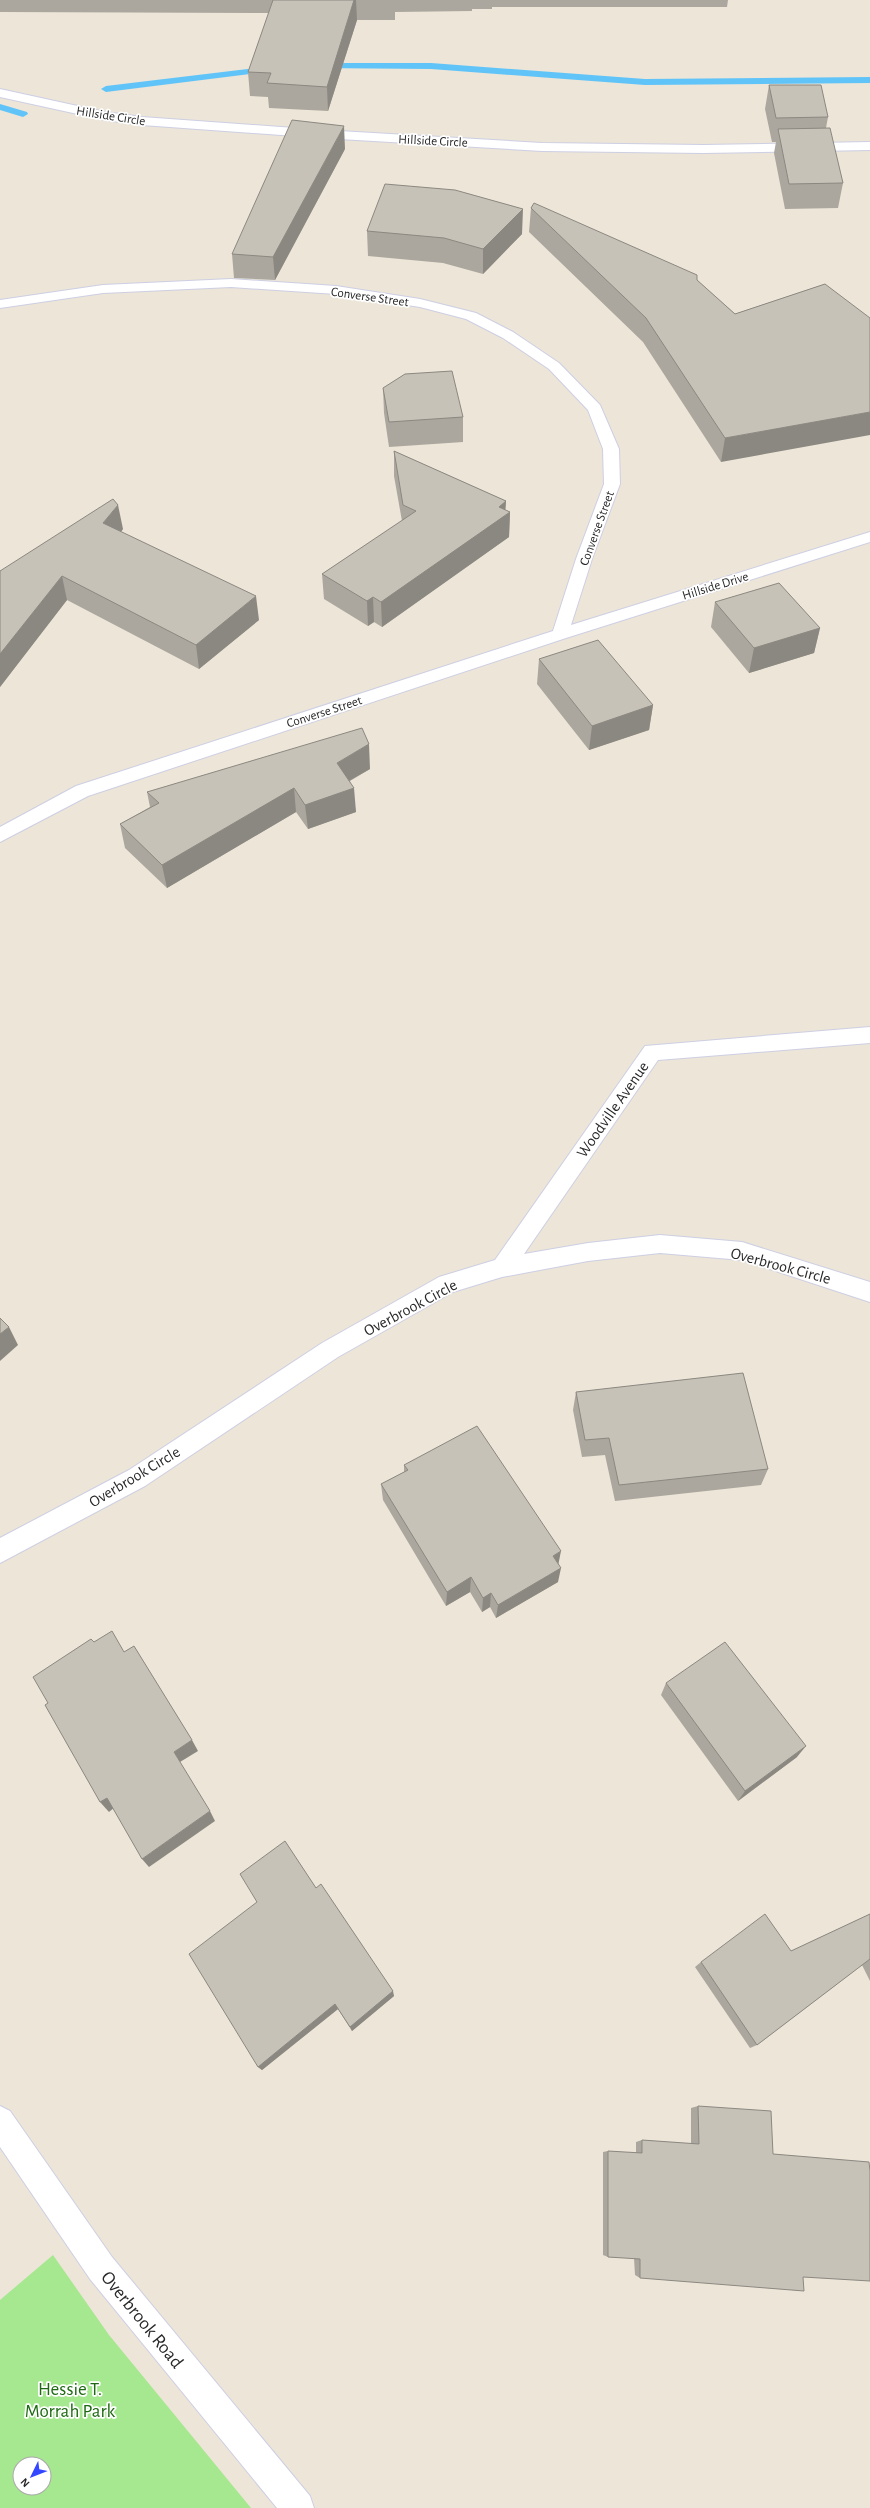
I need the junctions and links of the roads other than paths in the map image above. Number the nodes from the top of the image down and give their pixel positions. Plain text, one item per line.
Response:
1 (0, 93) edge
2 (870, 146) edge
3 (0, 304) edge
4 (870, 537) edge
5 (560, 634) junction
6 (0, 835) edge
7 (870, 1035) edge
8 (502, 1267) junction
9 (870, 1292) edge
10 (0, 1551) edge
11 (0, 2122) edge
12 (298, 2508) edge

1 - 2 street, Hillside Circle
3 - 5 street, Converse Street
4 - 5 street, Hillside Drive
5 - 6 street, Converse Street
7 - 8 street, Woodville Avenue
8 - 9 street, Overbrook Circle
8 - 10 street, Overbrook Circle
11 - 12 street, Overbrook Road

